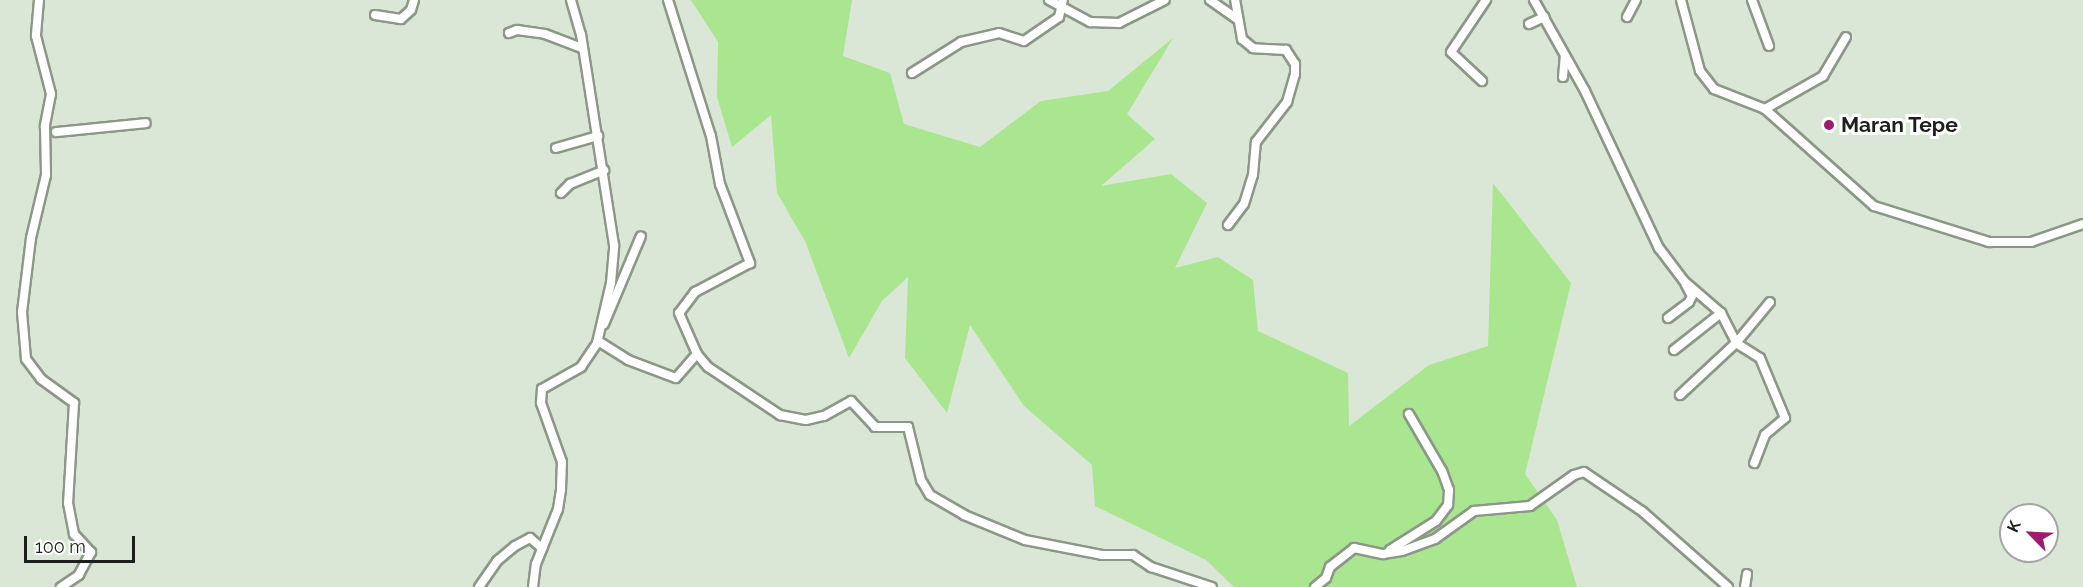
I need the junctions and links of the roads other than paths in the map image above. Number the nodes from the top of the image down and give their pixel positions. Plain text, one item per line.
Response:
1 (39, 0) edge
2 (414, 0) edge
3 (571, 0) edge
4 (668, 0) edge
5 (1049, 0) edge
6 (1165, 0) edge
7 (1210, 0) edge
8 (1235, 0) edge
9 (1486, 0) edge
10 (1534, 0) edge
11 (1636, 0) edge
12 (1680, 0) edge
13 (1752, 0) edge
14 (1061, 3) edge
15 (375, 15) dead end
16 (1544, 17) junction
17 (1627, 17) dead end
18 (1236, 18) junction
19 (1529, 24) dead end
20 (509, 33) dead end
21 (1846, 38) dead end
22 (1769, 46) dead end
23 (582, 48) junction
24 (1565, 55) junction
25 (912, 73) dead end
26 (1563, 77) dead end
27 (1482, 81) dead end
28 (1765, 109) junction
29 (146, 123) dead end
30 (56, 132) dead end
31 (598, 136) junction
32 (556, 148) dead end
33 (604, 170) junction
34 (561, 193) dead end
35 (2083, 224) edge
36 (1228, 225) dead end
37 (641, 236) dead end
38 (1684, 281) junction
39 (1770, 302) dead end
40 (1721, 313) junction
41 (1668, 318) dead end
42 (597, 343) junction
43 (1736, 343) junction
44 (1674, 350) dead end
45 (697, 354) junction
46 (1680, 395) dead end
47 (1409, 414) dead end
48 (1754, 464) dead end
49 (543, 548) junction
50 (1383, 554) junction
51 (1747, 574) dead end
52 (61, 587) edge
53 (479, 587) edge
54 (533, 587) edge
55 (1212, 587) edge
56 (1315, 587) edge
57 (1728, 587) edge
58 (1745, 587) edge

1 - 52 street
2 - 15 street
3 - 23 street
4 - 45 street
5 - 14 street
6 - 14 street
7 - 18 street
8 - 18 street
9 - 27 street
10 - 16 street
11 - 17 street
12 - 28 street
13 - 22 street
14 - 25 street
16 - 19 street
16 - 24 street
18 - 36 street
20 - 23 street
21 - 28 street
23 - 31 street
24 - 26 street
24 - 38 street
28 - 35 street
29 - 30 street
31 - 32 street
31 - 33 street
33 - 34 street
33 - 42 street
37 - 42 street
38 - 40 street
38 - 41 street
39 - 43 street
40 - 43 street
40 - 44 street
42 - 45 street
42 - 49 street
43 - 46 street
43 - 48 street
45 - 55 street
47 - 50 street
49 - 53 street
49 - 54 street
50 - 56 street
50 - 57 street
51 - 58 street

